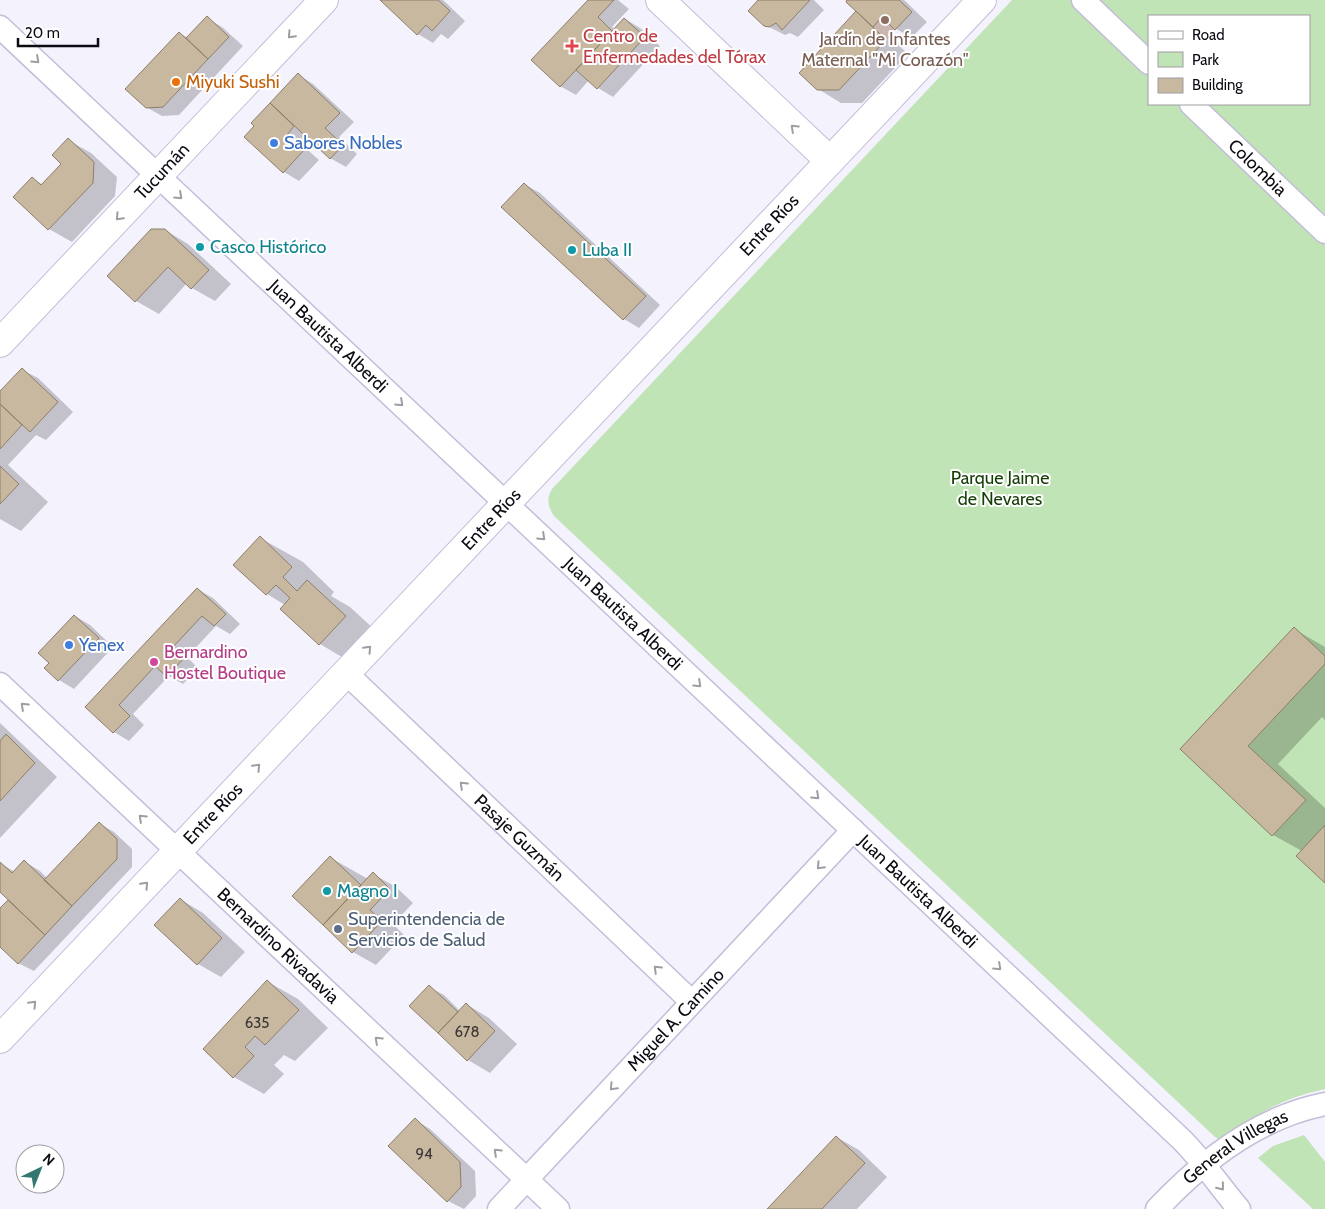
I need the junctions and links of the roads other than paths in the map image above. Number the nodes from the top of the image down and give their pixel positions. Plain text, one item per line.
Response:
1 (324, 0) edge
2 (660, 0) edge
3 (982, 0) edge
4 (1083, 0) edge
5 (0, 27) edge
6 (1148, 62) edge
7 (1192, 105) edge
8 (830, 161) junction
9 (158, 176) junction
10 (1325, 232) edge
11 (0, 342) edge
12 (506, 504) junction
13 (346, 673) junction
14 (0, 684) edge
15 (853, 830) junction
16 (178, 851) junction
17 (692, 1002) junction
18 (0, 1039) edge
19 (1325, 1104) edge
20 (1204, 1165) junction
21 (526, 1180) junction
22 (499, 1209) edge
23 (558, 1209) edge
24 (1157, 1209) edge
25 (1239, 1209) edge

1 -> 9 street, Tucumán
8 -> 2 street
3 - 8 street, Entre Ríos
4 - 6 street
5 -> 9 street, Juan Bautista Alberdi
7 - 10 street, Colombia
8 - 12 street, Entre Ríos
9 -> 11 street, Tucumán
9 -> 12 street, Juan Bautista Alberdi
13 -> 12 street, Entre Ríos
12 -> 15 street, Juan Bautista Alberdi
16 -> 13 street, Entre Ríos
17 -> 13 street, Pasaje Guzmán
16 -> 14 street, Bernardino Rivadavia
15 -> 17 street, Miguel A. Camino
15 -> 20 street, Juan Bautista Alberdi
18 -> 16 street, Entre Ríos
21 -> 16 street, Bernardino Rivadavia
17 -> 21 street, Miguel A. Camino
19 - 20 street, General Villegas
20 - 24 street, General Villegas
20 -> 25 street, Juan Bautista Alberdi
21 - 22 street, Miguel A. Camino
21 - 23 street, Bernardino Rivadavia

